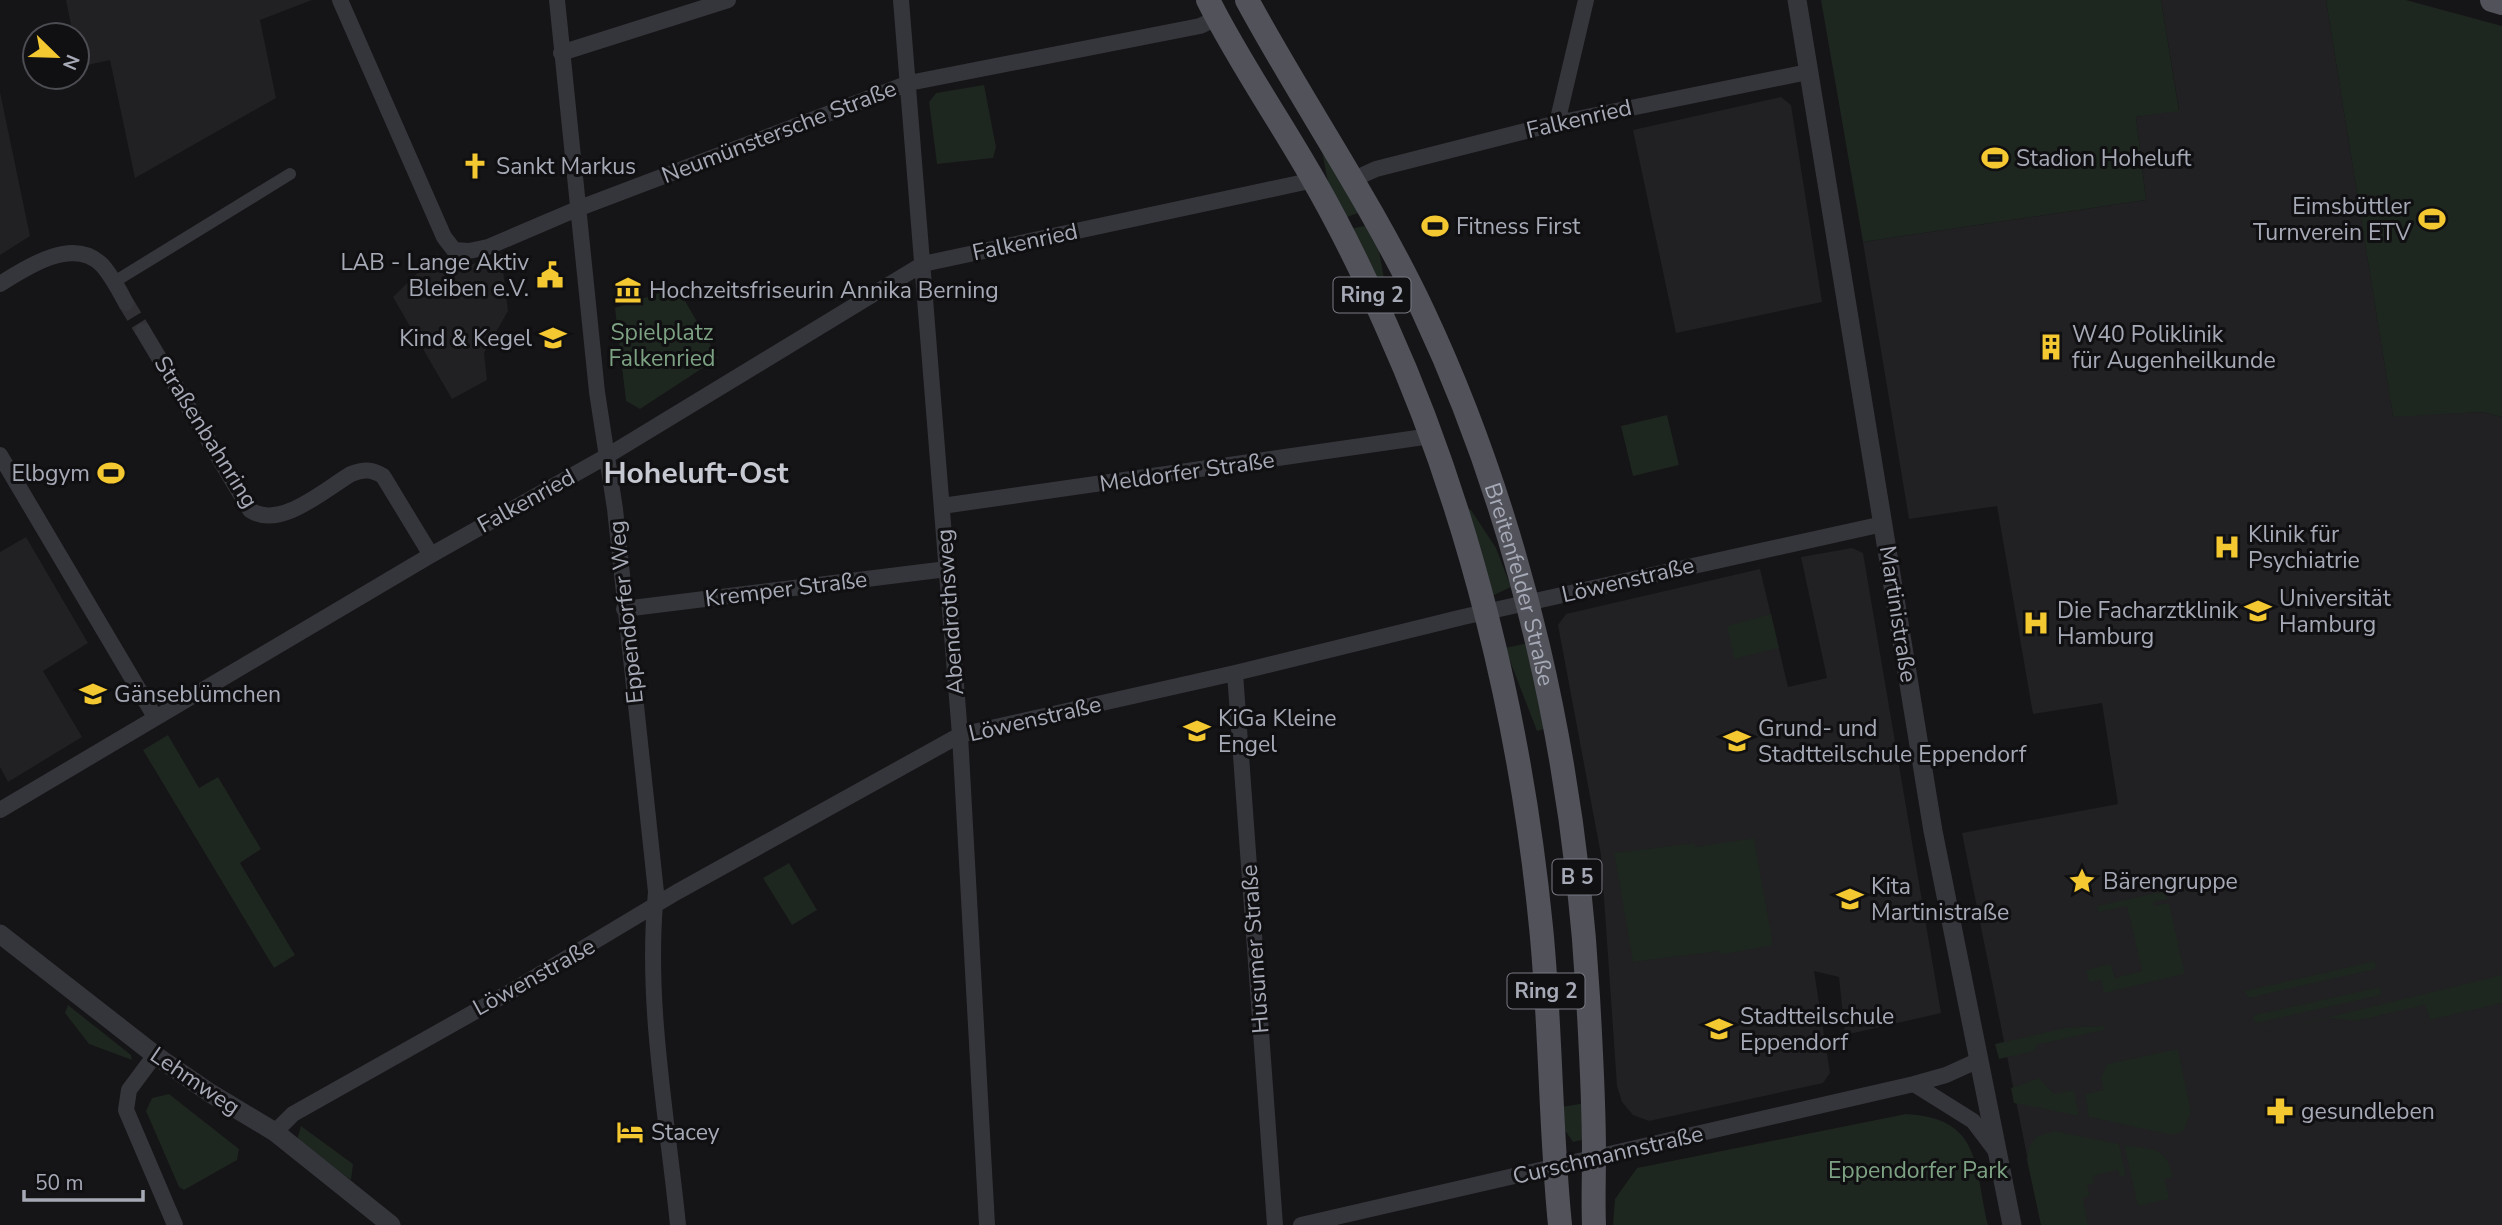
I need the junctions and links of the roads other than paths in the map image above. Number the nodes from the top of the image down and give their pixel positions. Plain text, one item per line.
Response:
1 (340, 0) edge
2 (557, 0) edge
3 (728, 0) edge
4 (901, 0) edge
5 (1247, 0) edge
6 (1586, 0) edge
7 (1797, 0) edge
8 (2491, 0) edge
9 (2502, 2) edge
10 (1213, 9) edge
11 (561, 53) junction
12 (1808, 72) junction
13 (909, 83) junction
14 (1557, 123) junction
15 (290, 174) dead end
16 (1354, 179) junction
17 (1314, 180) junction
18 (577, 209) junction
19 (923, 264) junction
20 (114, 282) junction
21 (0, 284) edge
22 (126, 303) tunnel mouth
23 (143, 331) tunnel mouth
24 (1431, 436) junction
25 (0, 455) edge
26 (607, 456) junction
27 (942, 506) junction
28 (1883, 524) junction
29 (431, 555) junction
30 (947, 569) junction
31 (1526, 604) junction
32 (624, 609) junction
33 (1484, 612) junction
34 (1235, 673) junction
35 (155, 718) junction
36 (960, 735) junction
37 (0, 810) edge
38 (654, 908) junction
39 (0, 934) edge
40 (155, 1055) junction
41 (1977, 1061) junction
42 (1914, 1084) junction
43 (275, 1132) junction
44 (1996, 1152) junction
45 (1594, 1155) junction
46 (1556, 1168) junction
47 (175, 1225) edge
48 (391, 1225) edge
49 (678, 1225) edge
50 (986, 1225) edge
51 (1275, 1225) edge
52 (1301, 1225) edge
53 (1560, 1225) edge
54 (1594, 1225) edge
55 (2012, 1225) edge

1 - 18 street, Neumünstersche Straße
2 - 11 street, Eppendorfer Weg
3 - 11 street
4 - 13 street, Abendrothsweg
5 - 16 main road, Breitenfelder Straße / Ring 2
6 - 14 street
7 - 12 street, Martinistraße
8 - 9 main road
10 - 13 street, Neumünstersche Straße
10 - 17 main road, Breitenfelder Straße / Ring 2
11 - 18 street, Eppendorfer Weg
12 - 14 street, Falkenried
12 - 28 street, Martinistraße
13 - 18 street, Neumünstersche Straße
13 - 19 street, Abendrothsweg
14 - 16 street, Falkenried
15 - 20 street
16 - 31 main road, Breitenfelder Straße / Ring 2
17 - 19 street, Falkenried
17 - 24 main road, Breitenfelder Straße / Ring 2
18 - 26 street, Eppendorfer Weg
19 - 26 street, Falkenried
19 - 27 street, Abendrothsweg
20 - 21 street
20 - 22 street
23 - 29 street, Straßenbahnring
24 - 27 street, Meldorfer Straße
24 - 33 main road, Breitenfelder Straße / Ring 2
25 - 35 street
26 - 29 street, Falkenried
26 - 32 street, Eppendorfer Weg
27 - 30 street, Abendrothsweg
28 - 31 street, Löwenstraße
28 - 41 street, Martinistraße
29 - 35 street, Falkenried
30 - 32 street, Kremper Straße
30 - 36 street, Abendrothsweg
31 - 33 street, Löwenstraße
31 - 45 main road, Breitenfelder Straße / B 5
32 - 38 street, Eppendorfer Weg
33 - 34 street, Löwenstraße
33 - 46 main road, Breitenfelder Straße / Ring 2
34 - 36 street, Löwenstraße
34 - 51 street, Husumer Straße
35 - 37 street, Falkenried
36 - 38 street, Löwenstraße
36 - 50 street, Abendrothsweg
38 - 43 street, Löwenstraße
38 - 49 street, Eppendorfer Weg
39 - 40 street, Lehmweg
40 - 43 street, Lehmweg
40 - 47 street
41 - 42 street, Curschmannstraße
41 - 44 street, Martinistraße
42 - 44 street
42 - 45 street, Curschmannstraße
43 - 48 street, Lehmweg
44 - 55 street, Martinistraße
45 - 46 street, Curschmannstraße
45 - 54 main road, Breitenfelder Straße / B 5
46 - 52 street, Curschmannstraße
46 - 53 main road, Breitenfelder Straße / Ring 2

